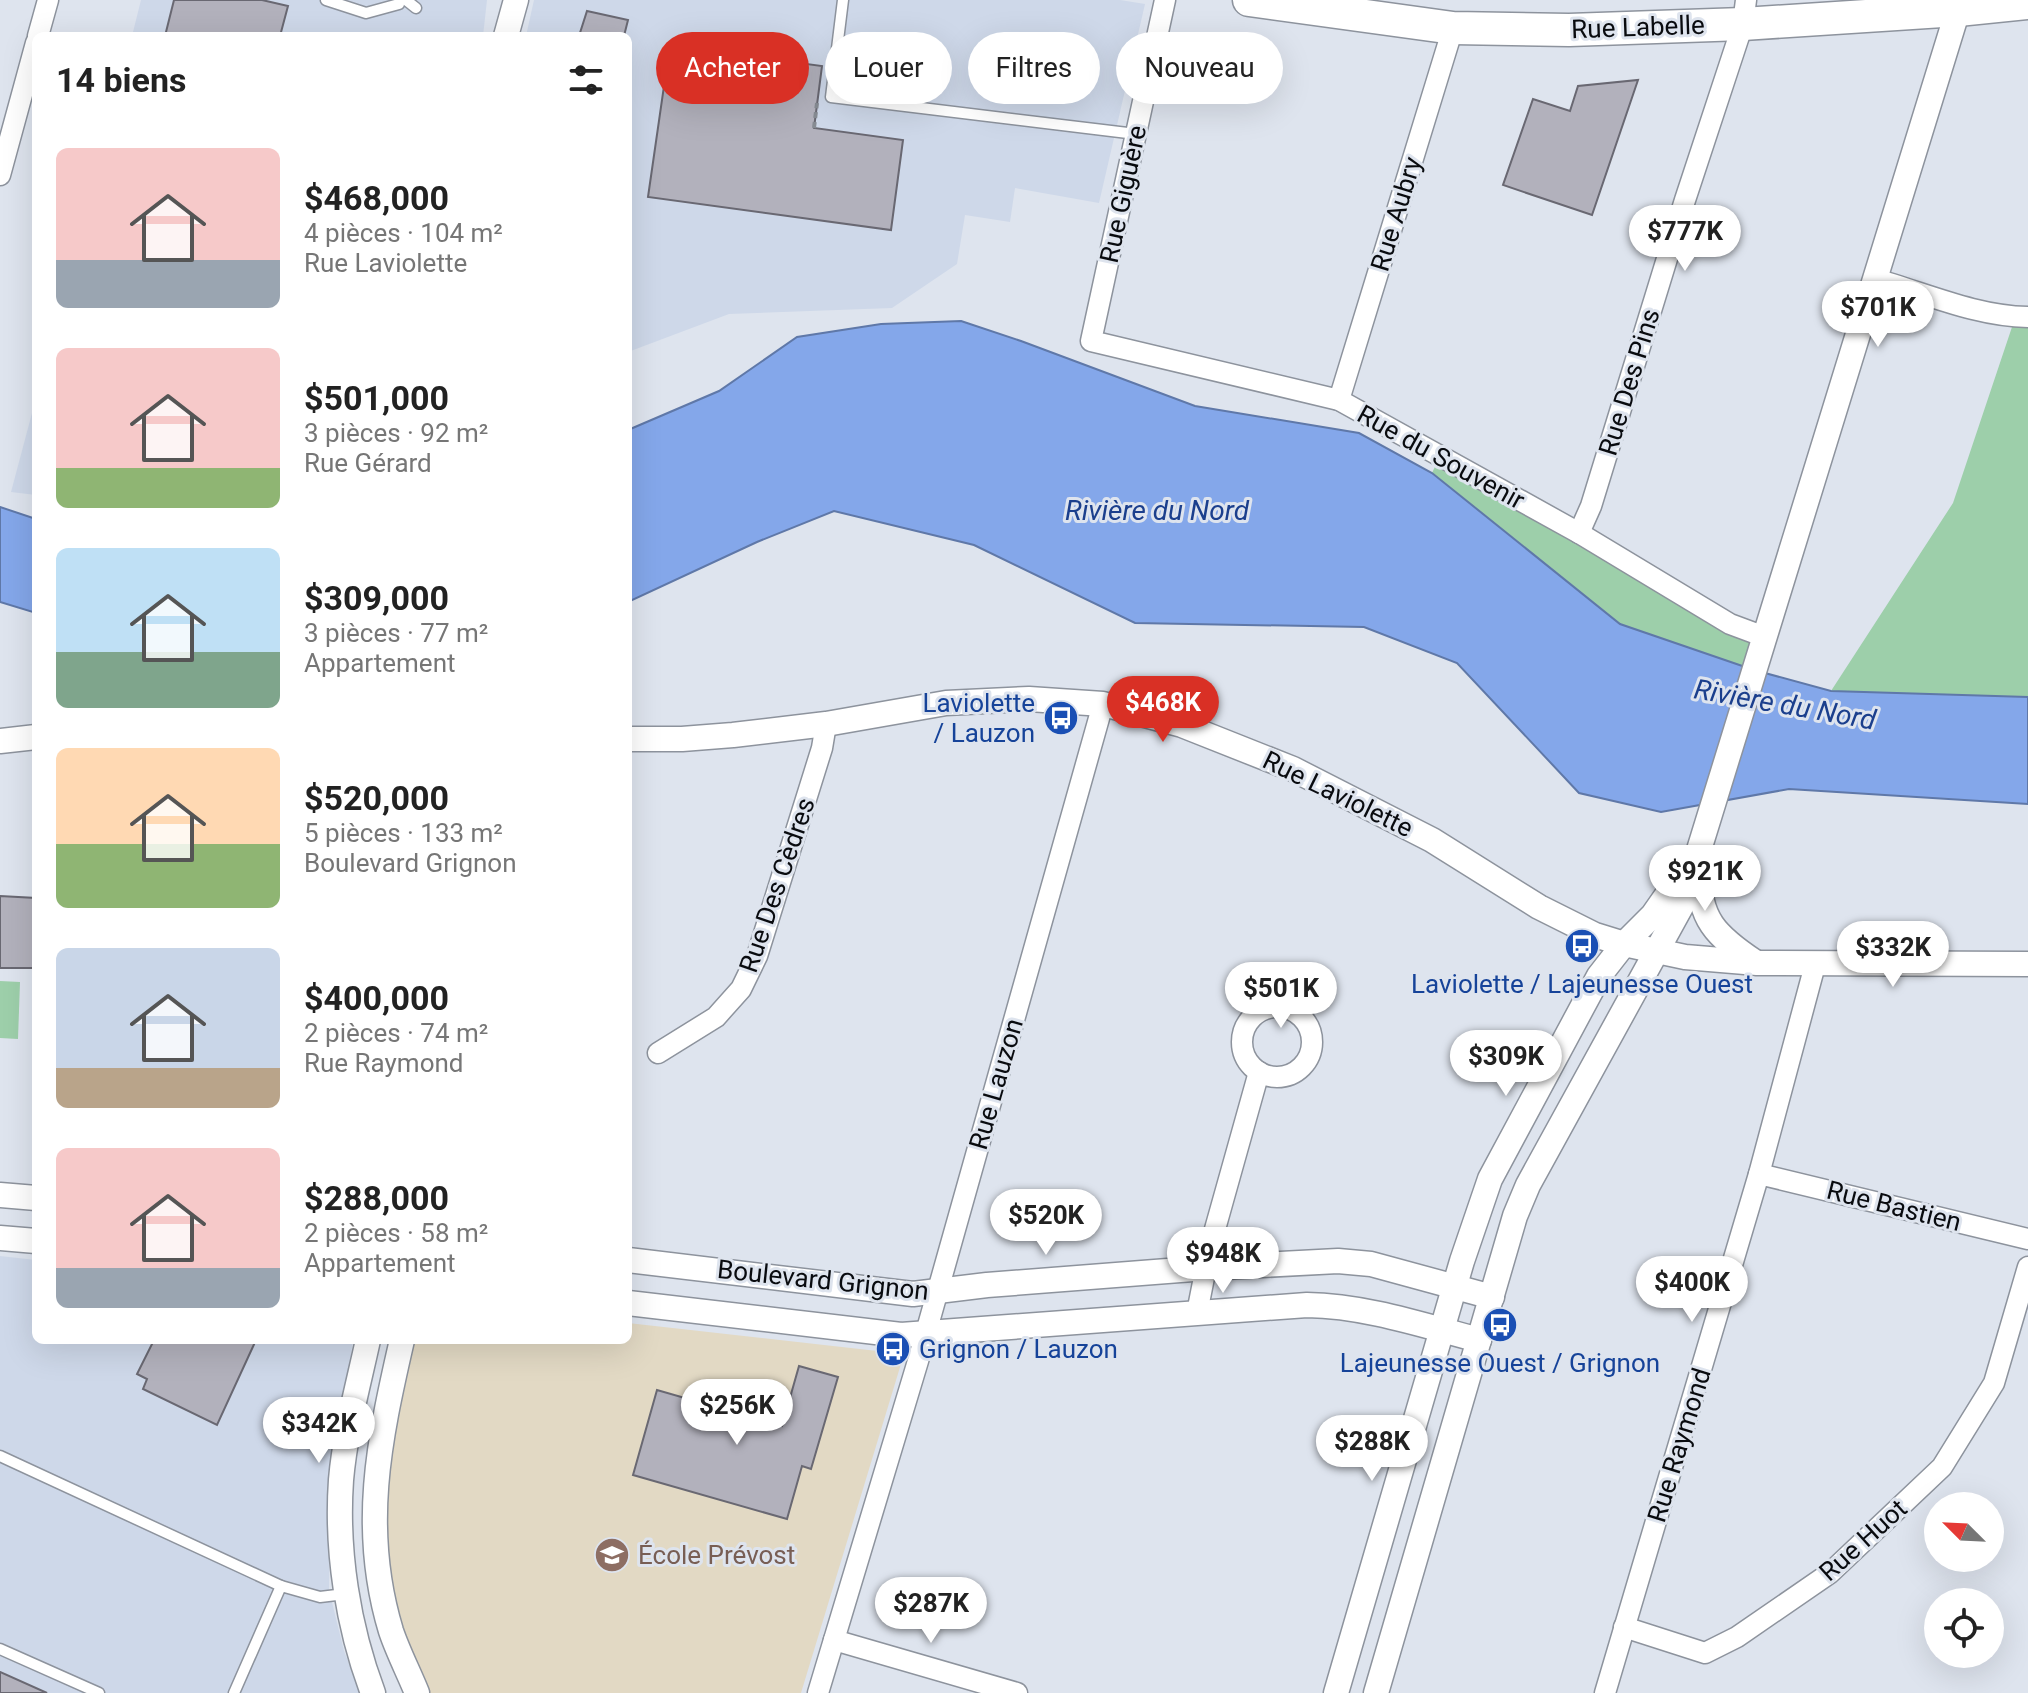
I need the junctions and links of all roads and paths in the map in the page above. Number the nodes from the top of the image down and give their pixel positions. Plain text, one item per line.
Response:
1 (48, 0) edge
2 (326, 0) edge
3 (498, 0) edge
4 (516, 0) edge
5 (843, 0) edge
6 (1165, 0) edge
7 (1249, 0) edge
8 (403, 2) edge
9 (2022, 2) edge
10 (1959, 5) edge
11 (416, 8) dead end
12 (1401, 11) edge
13 (1745, 12) edge
14 (1453, 28) junction
15 (39, 32) edge
16 (495, 32) edge
17 (507, 32) edge
18 (32, 58) edge
19 (1136, 134) junction
20 (0, 175) edge
21 (1875, 279) junction
22 (2028, 317) edge
23 (1091, 341) joint
24 (1339, 400) junction
25 (1579, 533) junction
26 (1765, 637) junction
27 (1103, 704) junction
28 (826, 724) junction
29 (32, 737) edge
30 (632, 739) edge
31 (0, 741) edge
32 (1703, 839) junction
33 (1624, 944) junction
34 (1655, 952) junction
35 (1757, 963) junction
36 (2028, 964) edge
37 (1815, 965) junction
38 (658, 1053) dead end
39 (1259, 1072) dead end
40 (1759, 1174) junction
41 (0, 1195) edge
42 (32, 1198) edge
43 (0, 1238) edge
44 (2028, 1239) edge
45 (32, 1241) edge
46 (632, 1260) edge
47 (2028, 1267) edge
48 (1206, 1268) junction
49 (1455, 1287) junction
50 (937, 1292) junction
51 (1492, 1297) junction
52 (632, 1303) edge
53 (1197, 1313) junction
54 (1442, 1330) junction
55 (925, 1335) junction
56 (1479, 1340) junction
57 (367, 1344) edge
58 (401, 1344) edge
59 (0, 1456) edge
60 (281, 1586) junction
61 (347, 1594) junction
62 (1624, 1627) junction
63 (834, 1640) junction
64 (0, 1649) edge
65 (99, 1693) edge
66 (234, 1693) edge
67 (373, 1693) edge
68 (417, 1693) edge
69 (818, 1693) edge
70 (1017, 1693) edge
71 (1336, 1693) edge
72 (1376, 1693) edge
73 (1605, 1693) edge

1 - 15 street
2 - 8 lane
3 - 16 street
4 - 17 street
5 - 19 lane
6 - 19 street, Rue Giguère
7 - 12 main road, Rue Labelle
8 - 11 lane
9 - 10 main road, Rue Labelle
10 - 13 main road, Rue Labelle
10 - 21 street
12 - 14 main road, Rue Labelle
13 - 14 main road, Rue Labelle
13 - 25 street, Rue Des Pins
14 - 24 street, Rue Aubry
18 - 20 street
19 - 23 street, Rue Giguère
21 - 22 street
21 - 26 street
23 - 24 street, Rue du Souvenir
24 - 25 street, Rue du Souvenir
25 - 26 street, Rue du Souvenir
26 - 32 street
27 - 28 street, Rue Laviolette
27 - 33 street, Rue Laviolette
27 - 50 street, Rue Lauzon
28 - 30 street, Rue Laviolette
28 - 38 street, Rue Des Cèdres
29 - 31 street
32 - 33 street
32 - 34 street
32 - 35 street
33 - 34 street, Rue Laviolette
33 - 49 street
34 - 35 street, Rue Laviolette
34 - 51 street
35 - 37 street, Rue Laviolette
36 - 37 street, Rue Laviolette
37 - 40 street, Rue Raymond
39 - 48 street
40 - 44 street, Rue Bastien
40 - 62 street, Rue Raymond
41 - 42 street
43 - 45 street
46 - 50 street, Boulevard Grignon
47 - 62 street, Rue Huot
48 - 49 street, Boulevard Grignon
48 - 50 street, Boulevard Grignon
48 - 53 street
49 - 51 street, Boulevard Grignon
49 - 54 street
50 - 55 street, Rue Lauzon
51 - 56 street
52 - 55 street, Boulevard Grignon
53 - 54 street, Boulevard Grignon
53 - 55 street, Boulevard Grignon
54 - 56 street, Boulevard Grignon
54 - 71 street
55 - 63 street, Rue Lauzon
56 - 72 street
57 - 61 street
58 - 68 street
59 - 60 lane
60 - 61 lane
60 - 66 lane
61 - 67 street
62 - 73 street, Rue Raymond
63 - 69 street, Rue Lauzon
63 - 70 street
64 - 65 lane

